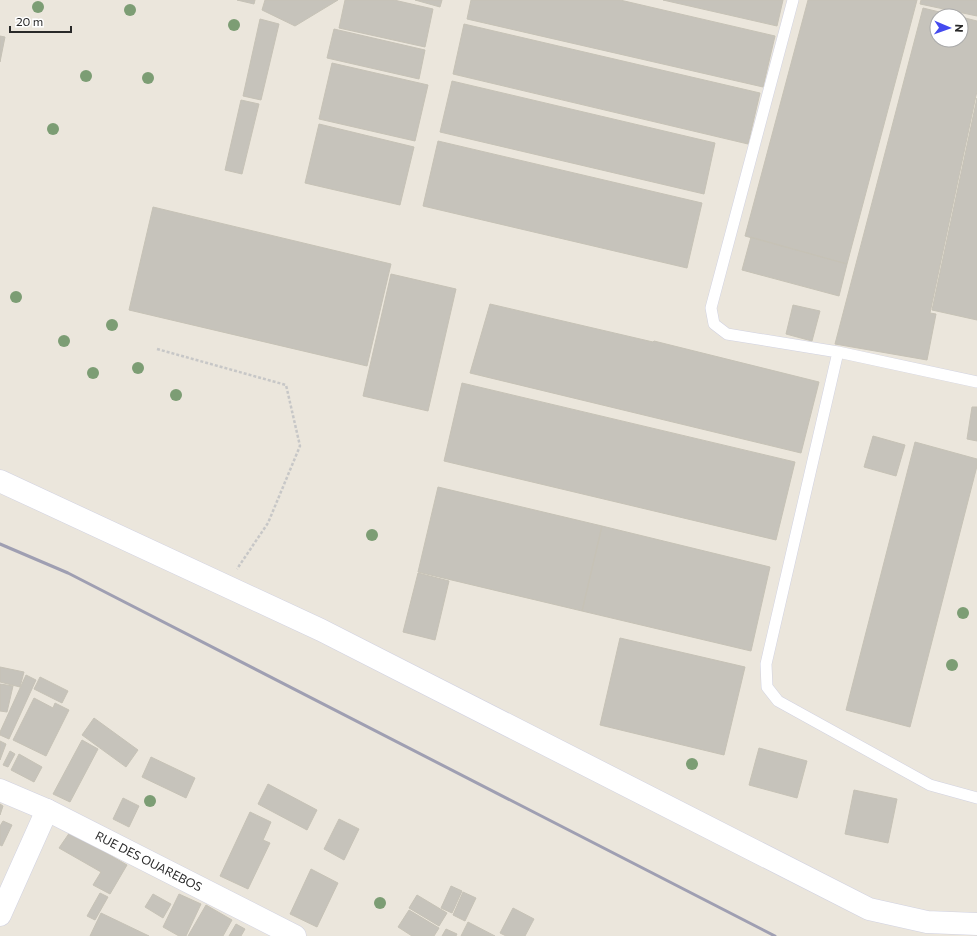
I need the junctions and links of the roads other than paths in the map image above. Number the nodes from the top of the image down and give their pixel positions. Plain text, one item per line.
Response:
1 (793, 0) edge
2 (838, 352) junction
3 (977, 382) edge
4 (0, 481) edge
5 (0, 790) edge
6 (977, 798) edge
7 (47, 810) junction
8 (0, 915) edge
9 (977, 924) edge
10 (295, 936) edge

1 - 2 lane
2 - 3 lane
2 - 6 lane
4 - 9 street
5 - 7 street, RUE DES OUAREBOS
7 - 8 street
7 - 10 street, RUE DES OUAREBOS

